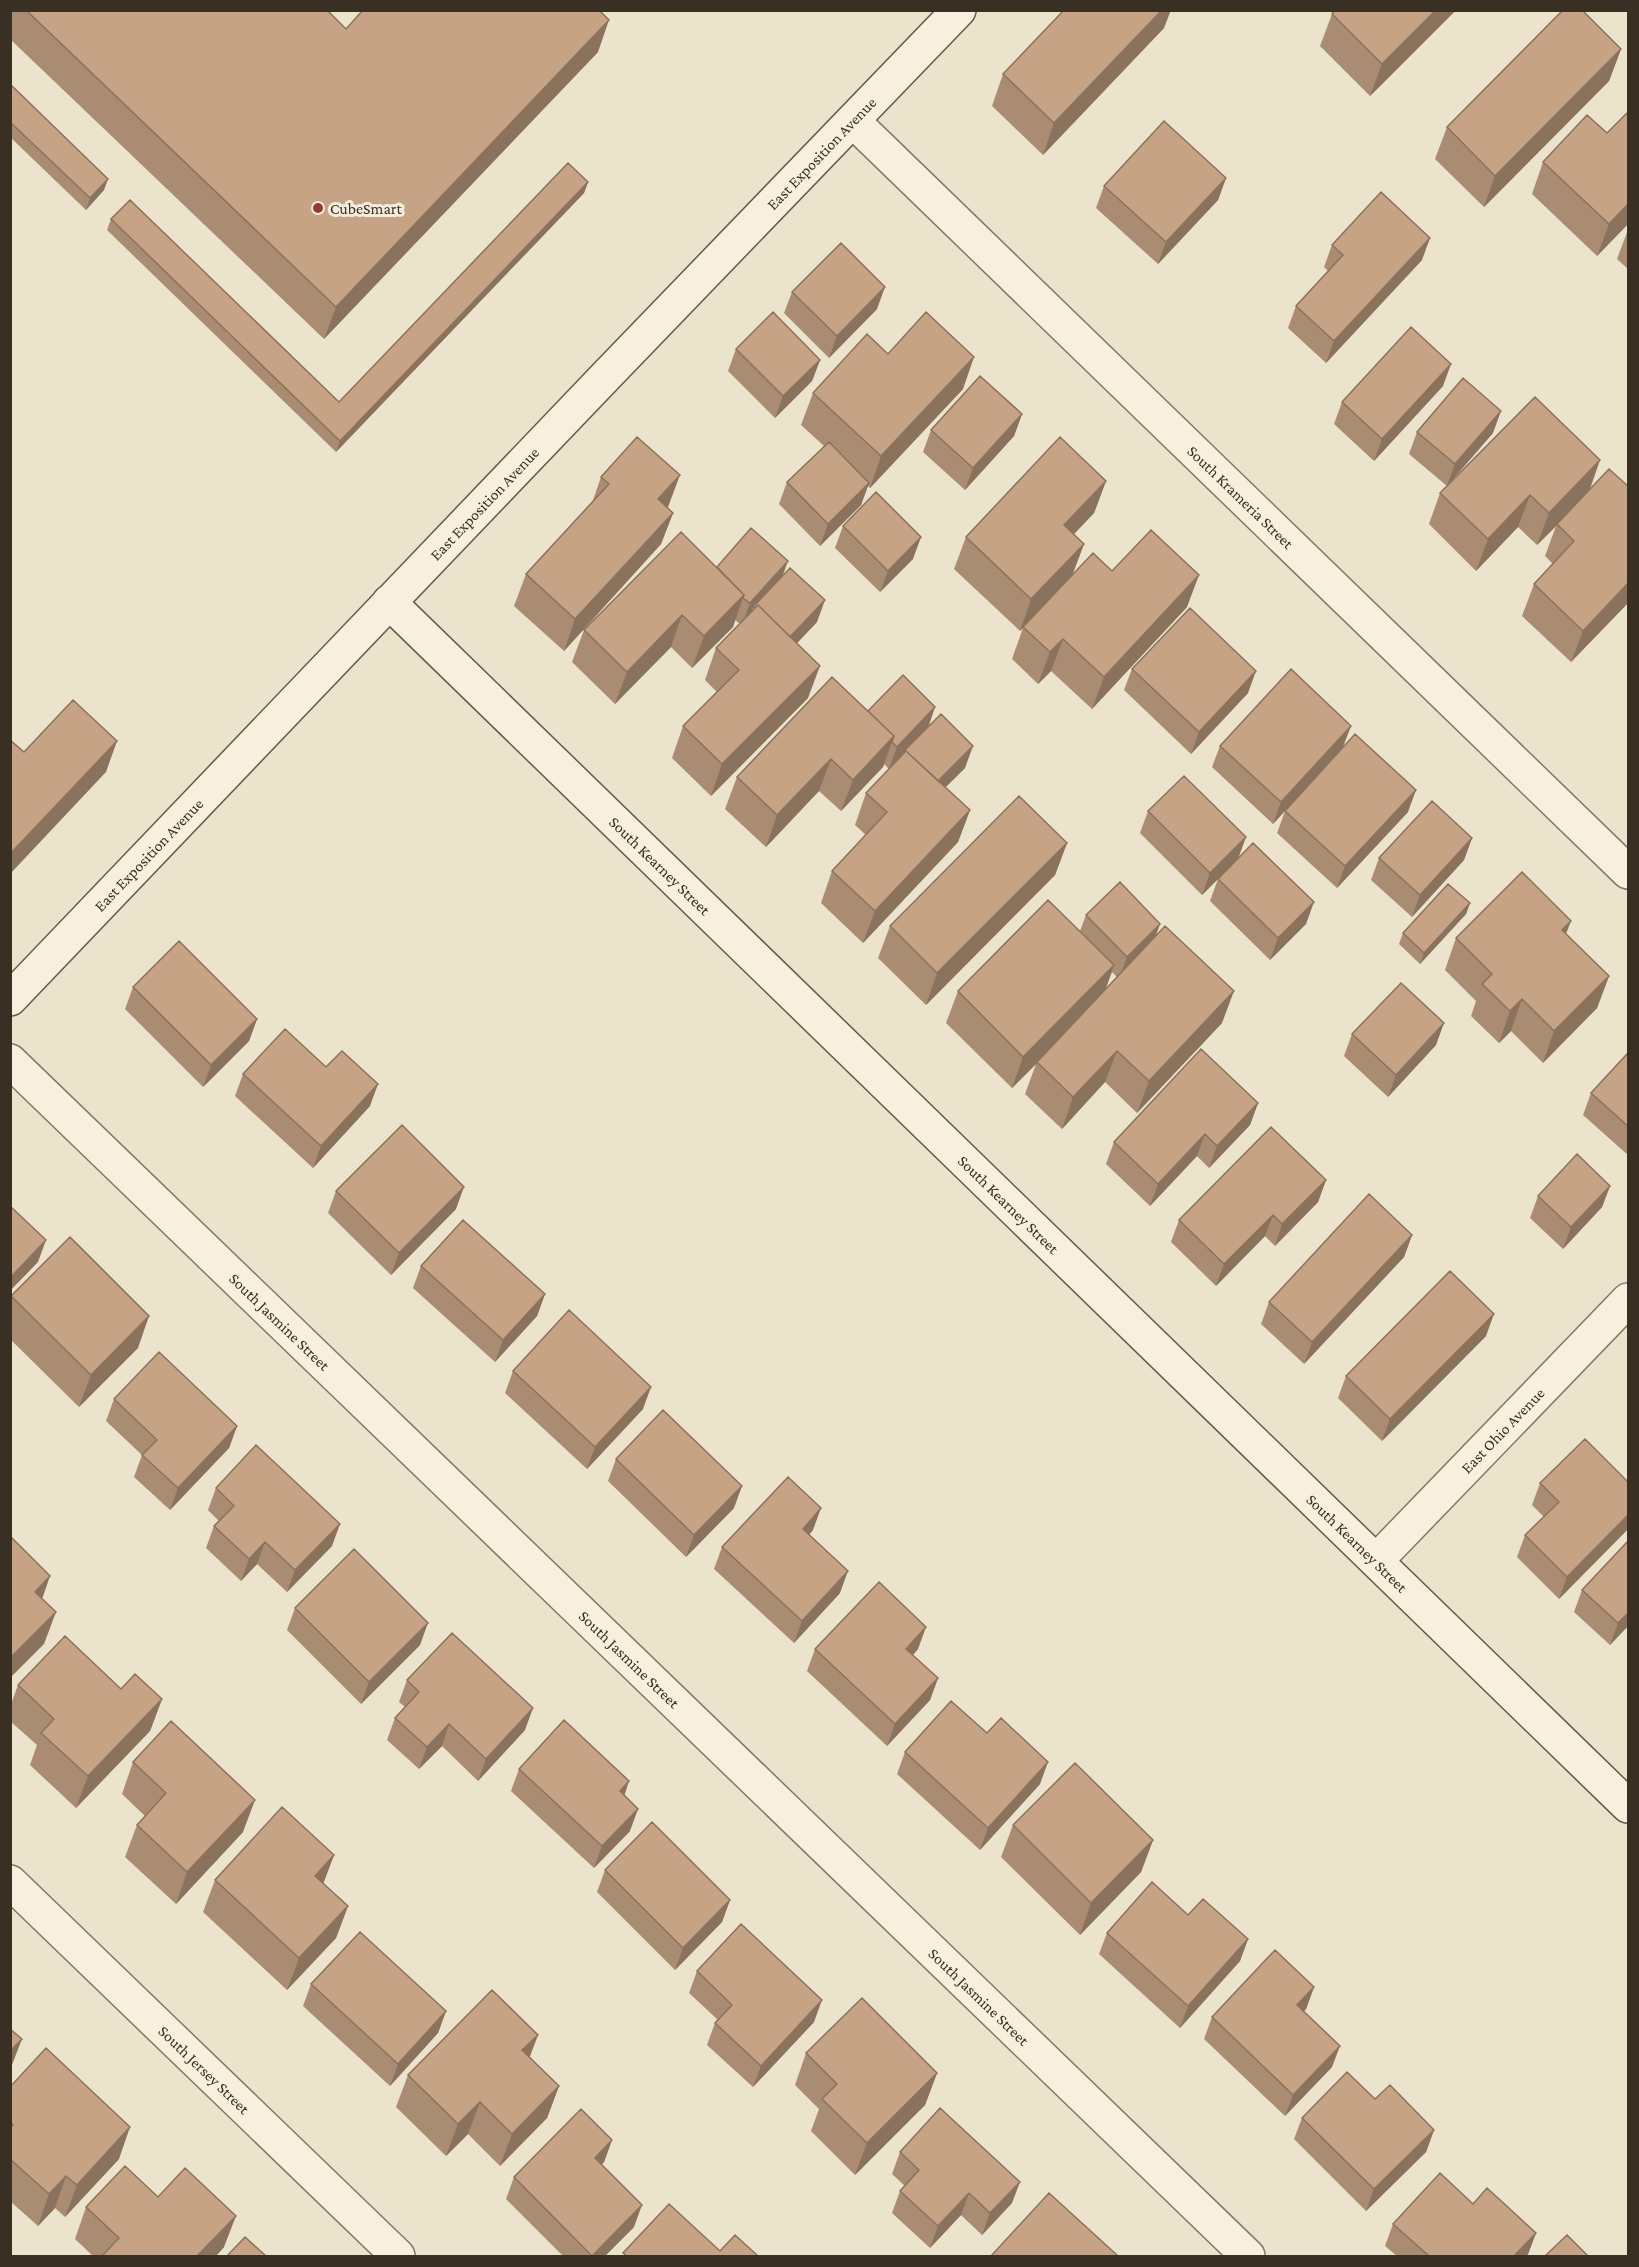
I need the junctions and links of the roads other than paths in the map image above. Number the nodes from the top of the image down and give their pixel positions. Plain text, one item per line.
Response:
1 (959, 10) edge
2 (853, 121) junction
3 (389, 602) junction
4 (1629, 872) edge
5 (10, 999) edge
6 (10, 1061) edge
7 (1629, 1300) edge
8 (1376, 1561) junction
9 (1629, 1806) edge
10 (10, 1882) edge
11 (398, 2256) edge
12 (1248, 2256) edge

1 - 2 street, East Exposition Avenue
2 - 3 street, East Exposition Avenue
2 - 4 street, South Krameria Street
3 - 5 street, East Exposition Avenue
3 - 8 street, South Kearney Street
6 - 12 street, South Jasmine Street
7 - 8 street, East Ohio Avenue
8 - 9 street, South Kearney Street
10 - 11 street, South Jersey Street

